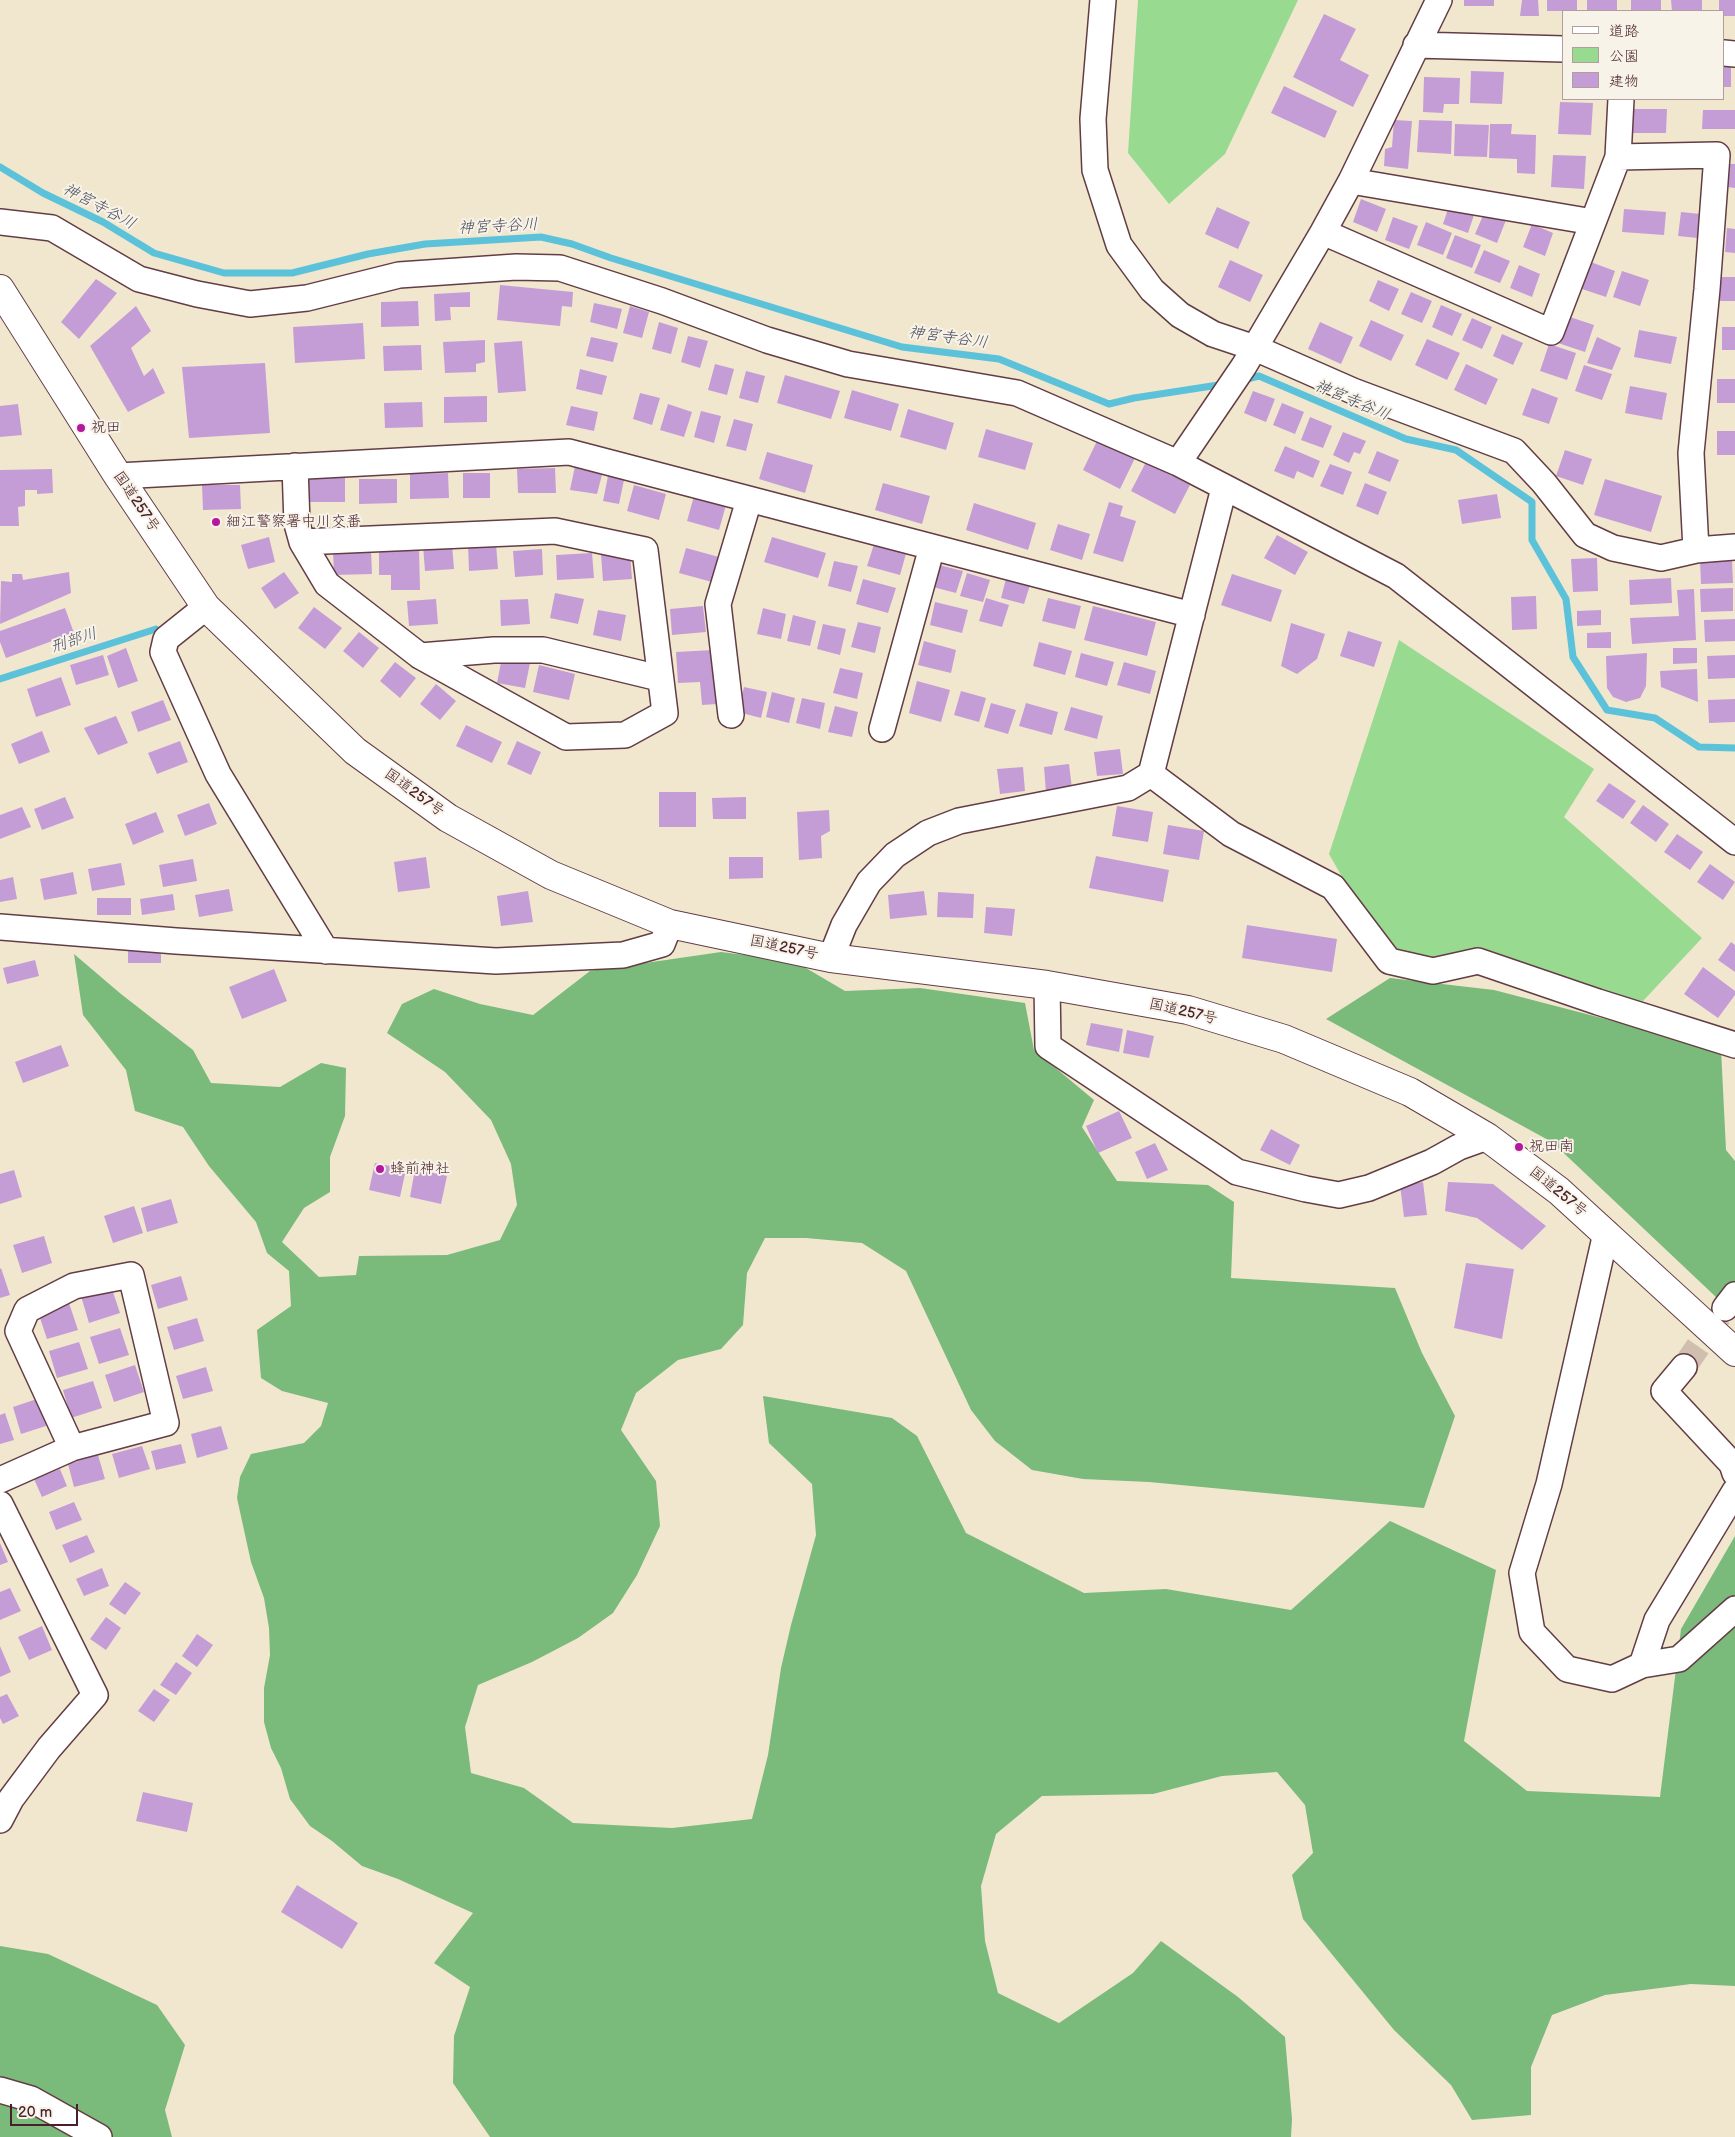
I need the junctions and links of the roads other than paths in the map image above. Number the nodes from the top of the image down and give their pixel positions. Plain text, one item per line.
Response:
1 (1103, 0) edge
2 (1439, 0) edge
3 (1416, 45) junction
4 (1562, 49) edge
5 (1621, 100) edge
6 (1726, 155) edge
7 (1618, 158) junction
8 (1351, 181) junction
9 (0, 222) edge
10 (1593, 222) junction
11 (1323, 232) junction
12 (0, 289) edge
13 (1250, 357) junction
14 (1178, 463) junction
15 (294, 466) junction
16 (118, 476) junction
17 (1224, 488) junction
18 (749, 500) junction
19 (302, 542) junction
20 (932, 546) junction
21 (1735, 546) edge
22 (1696, 550) junction
23 (206, 607) junction
24 (1192, 616) junction
25 (420, 656) junction
26 (659, 678) junction
27 (731, 715) dead end
28 (882, 729) dead end
29 (1151, 774) junction
30 (1735, 842) edge
31 (670, 924) junction
32 (0, 927) edge
33 (326, 951) junction
34 (831, 958) junction
35 (1047, 986) junction
36 (1735, 1045) edge
37 (1487, 1137) junction
38 (1606, 1233) junction
39 (1735, 1352) edge
40 (1684, 1367) tunnel mouth
41 (72, 1448) junction
42 (1735, 1473) edge
43 (0, 1480) edge
44 (1735, 1491) edge
45 (0, 1504) edge
46 (1735, 1609) edge
47 (1642, 1665) junction
48 (0, 1820) edge
49 (0, 2090) edge
50 (99, 2137) edge

1 - 13 street
2 - 3 street
3 - 4 street
3 - 8 street
5 - 7 street
6 - 7 street
6 - 22 street
7 - 10 street
8 - 10 street
8 - 11 street
9 - 14 street
10 - 11 street
11 - 13 street
12 - 16 highway, 国道257号
13 - 14 street
13 - 22 street
14 - 17 street
15 - 16 street
15 - 18 street
15 - 19 street
16 - 23 highway, 国道257号
17 - 24 street
17 - 30 street
18 - 20 street
18 - 27 street
19 - 25 street
19 - 26 street
20 - 24 street
20 - 28 street
21 - 22 street
23 - 31 highway, 国道257号
23 - 33 street
24 - 29 street
25 - 26 street
25 - 26 street
29 - 34 street
29 - 36 street
31 - 33 street
31 - 34 highway, 国道257号
32 - 33 street
34 - 35 highway, 国道257号
35 - 37 highway, 国道257号
35 - 37 street
37 - 38 highway, 国道257号
38 - 39 highway, 国道257号
38 - 47 street
40 - 42 street
41 - 41 street
41 - 43 street
44 - 47 street
45 - 48 street
46 - 47 street
49 - 50 street

